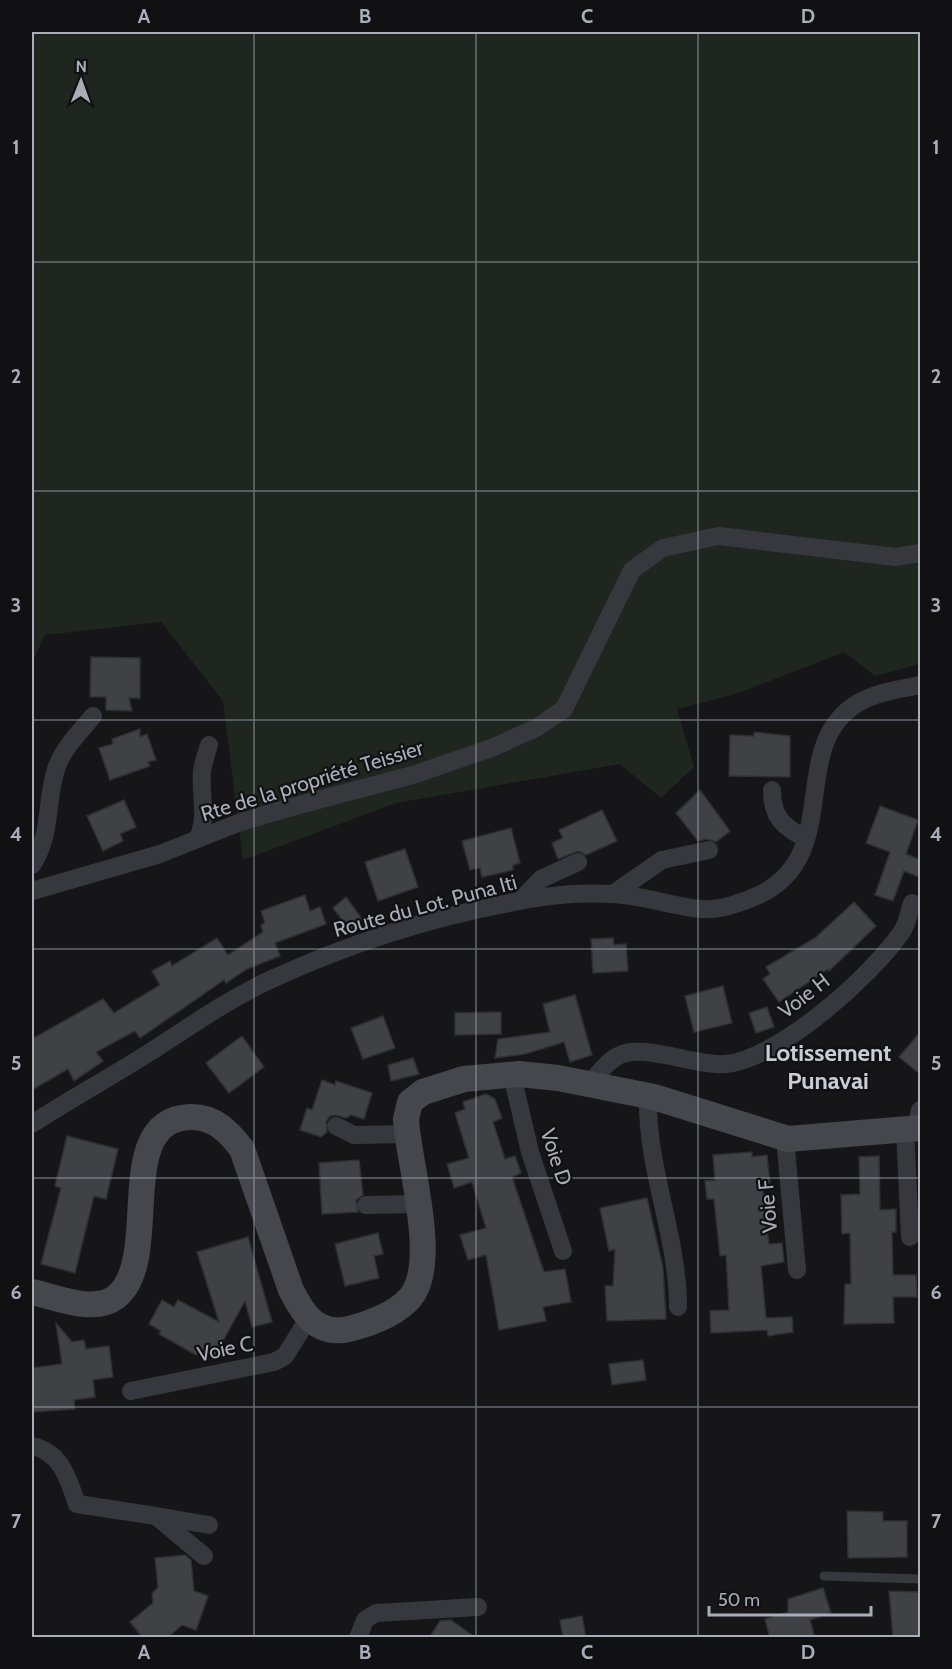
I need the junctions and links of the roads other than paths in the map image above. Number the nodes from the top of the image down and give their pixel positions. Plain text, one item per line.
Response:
1 (921, 553) edge
2 (921, 685) edge
3 (93, 716) dead end
4 (209, 745) dead end
5 (772, 790) dead end
6 (198, 838) junction
7 (806, 839) junction
8 (710, 850) dead end
9 (578, 862) dead end
10 (32, 865) edge
11 (32, 891) edge
12 (613, 894) junction
13 (520, 901) junction
14 (912, 903) dead end
15 (512, 1075) junction
16 (588, 1084) junction
17 (648, 1096) junction
18 (916, 1123) edge
19 (32, 1124) edge
20 (336, 1126) dead end
21 (407, 1134) junction
22 (785, 1138) junction
23 (419, 1204) junction
24 (366, 1205) dead end
25 (910, 1237) dead end
26 (563, 1251) dead end
27 (797, 1270) dead end
28 (32, 1292) edge
29 (678, 1307) dead end
30 (308, 1319) junction
31 (131, 1390) dead end
32 (32, 1446) edge
33 (156, 1516) junction
34 (209, 1525) dead end
35 (204, 1556) dead end
36 (824, 1576) dead end
37 (921, 1579) edge
38 (478, 1607) dead end
39 (358, 1638) edge

1 - 6 street, Rte de la propriété Teissier
2 - 7 street, Route du Lot. Puna Iti
3 - 10 street
4 - 6 street
5 - 7 street
6 - 11 street, Rte de la propriété Teissier
7 - 12 street, Route du Lot. Puna Iti
8 - 12 street
9 - 13 street
12 - 13 street, Route du Lot. Puna Iti
13 - 19 street, Route du Lot. Puna Iti
14 - 16 street, Voie H
15 - 16 main road
15 - 21 main road
15 - 26 street, Voie D
16 - 17 main road
17 - 22 main road
17 - 29 street
18 - 22 main road
18 - 25 street
20 - 21 street
21 - 23 main road
22 - 27 street, Voie F
23 - 24 street
23 - 30 main road
28 - 30 main road
30 - 31 street, Voie C
32 - 33 street
33 - 34 street
33 - 35 street
36 - 37 lane
38 - 39 street

